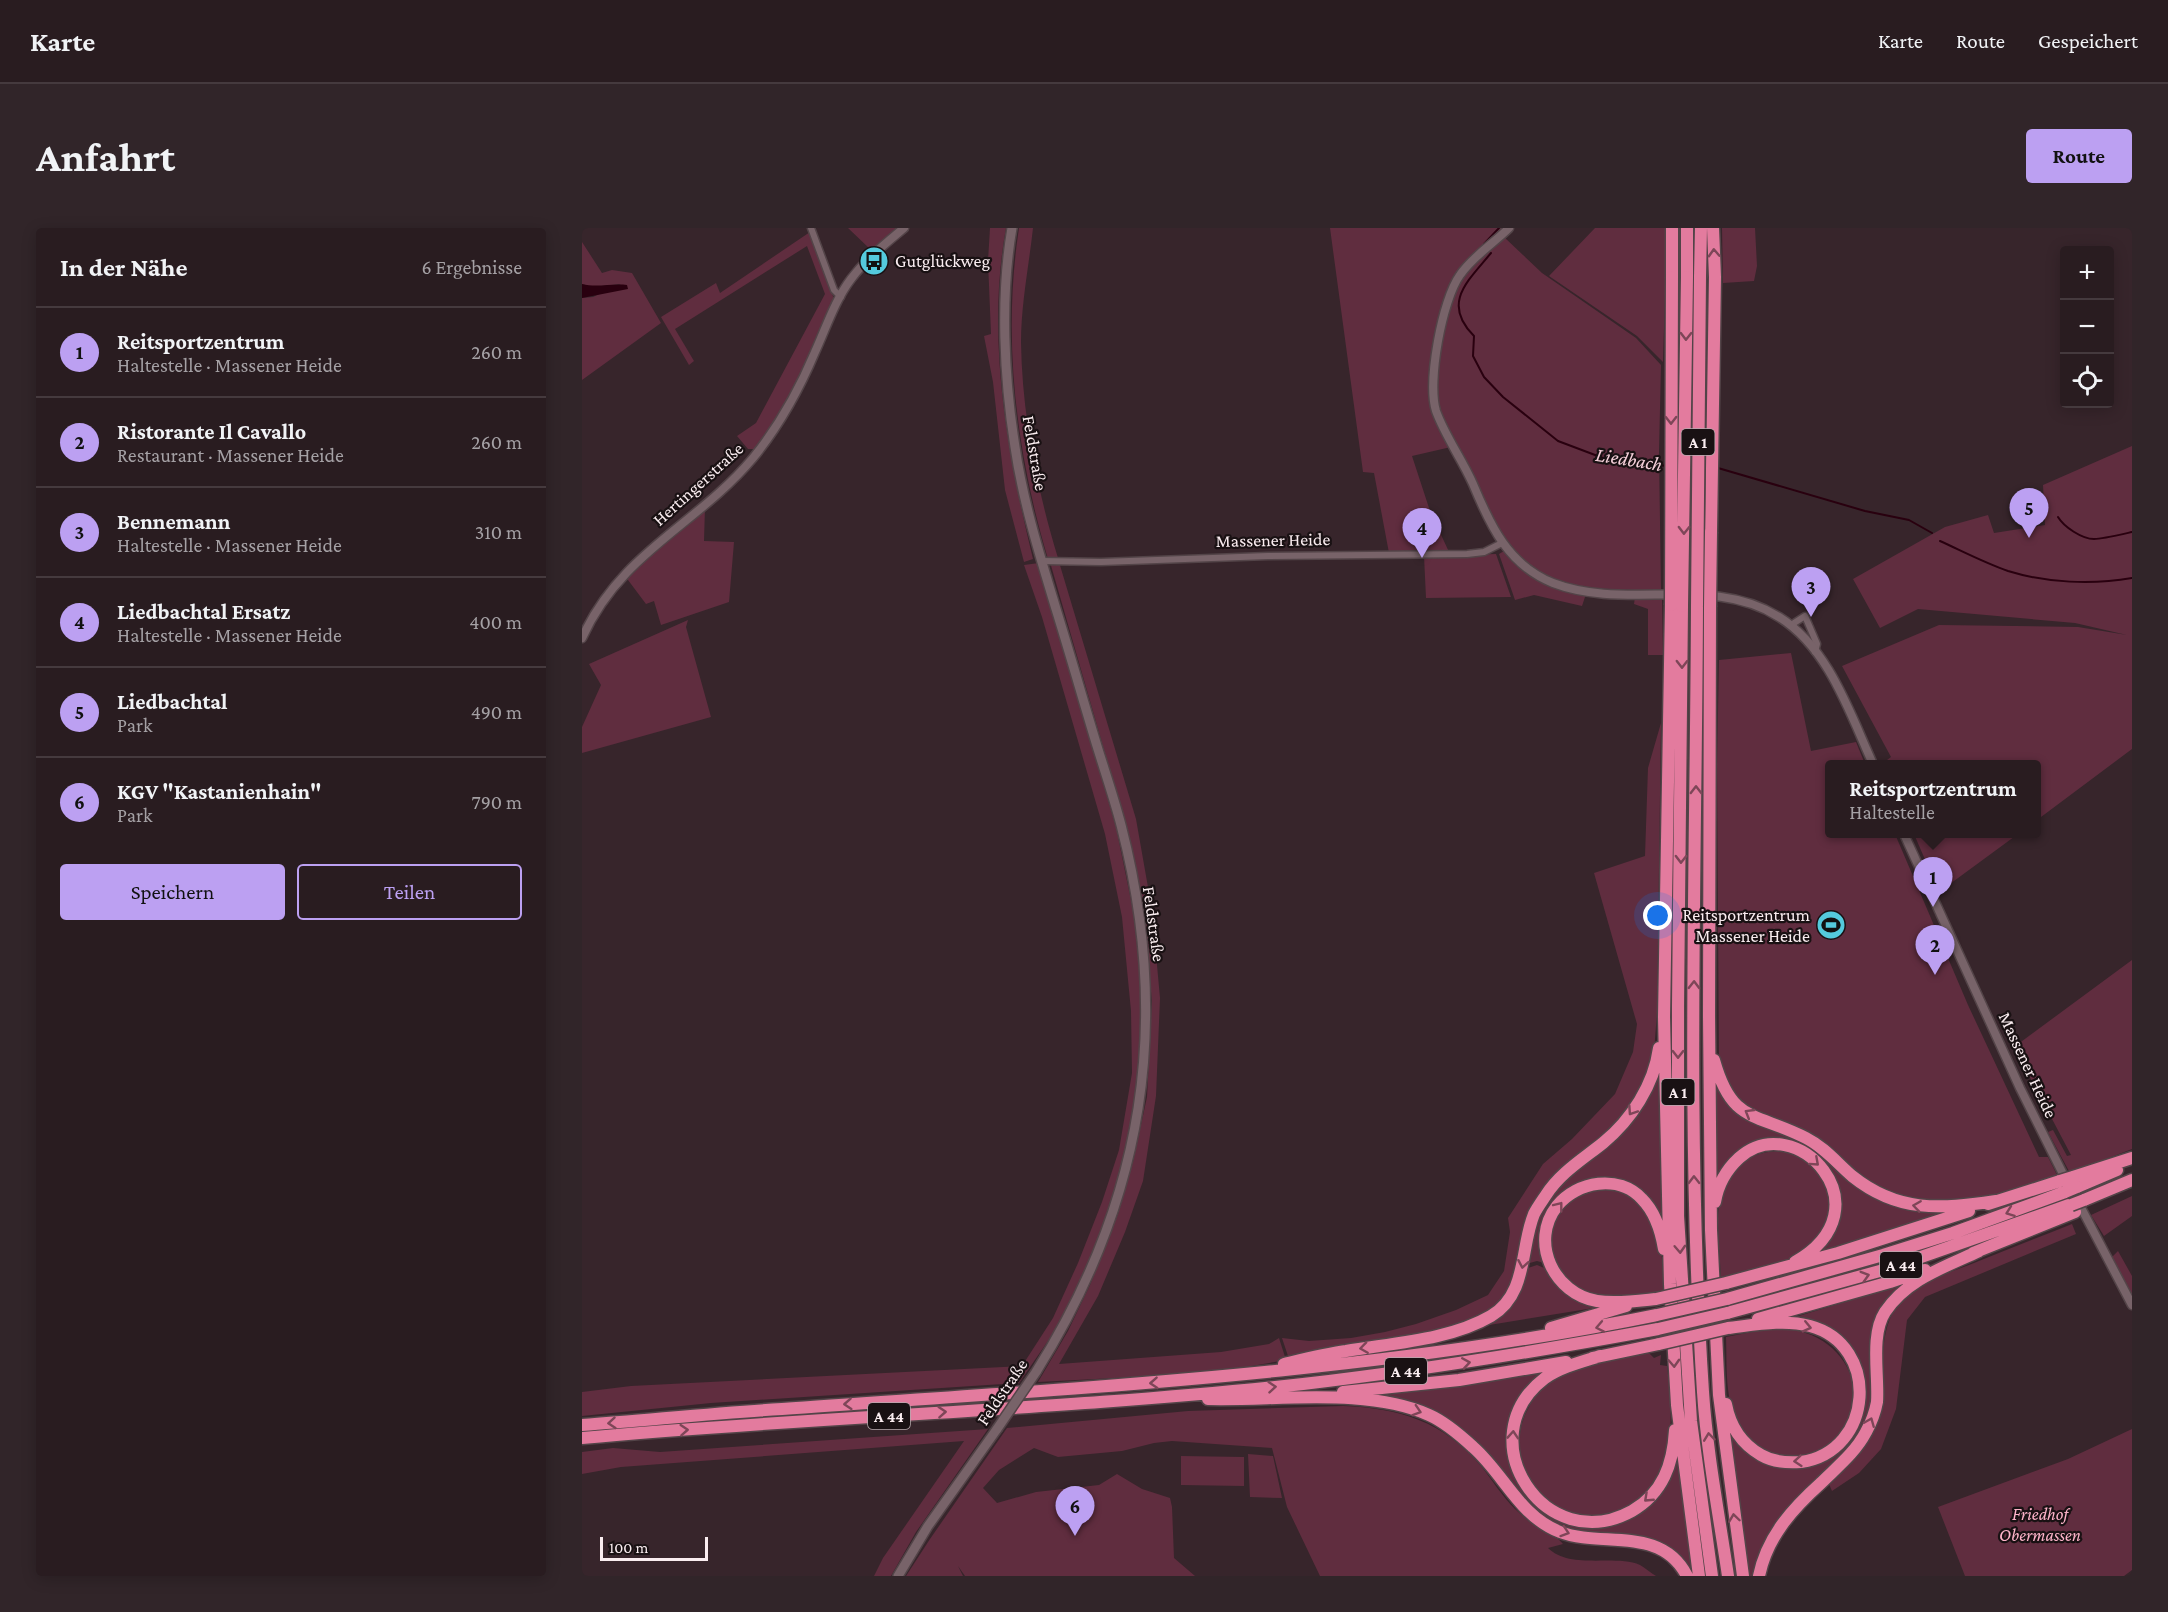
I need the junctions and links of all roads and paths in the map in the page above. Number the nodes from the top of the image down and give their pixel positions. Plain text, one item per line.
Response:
1 (811, 228) edge
2 (904, 228) edge
3 (1012, 228) edge
4 (1509, 228) edge
5 (1672, 228) edge
6 (1687, 228) edge
7 (1701, 228) edge
8 (1713, 228) edge
9 (841, 297) junction
10 (1502, 543) junction
11 (1042, 561) junction
12 (1677, 605) junction
13 (1791, 626) junction
14 (582, 638) edge
15 (1815, 652) junction
16 (1871, 760) edge
17 (1906, 838) edge
18 (1709, 1016) junction
19 (1664, 1017) junction
20 (2132, 1158) edge
21 (2132, 1164) edge
22 (2132, 1180) edge
23 (2075, 1182) junction
24 (2063, 1187) junction
25 (1996, 1201) junction
26 (2073, 1208) junction
27 (1711, 1230) junction
28 (1979, 1251) junction
29 (1766, 1273) junction
30 (1670, 1284) junction
31 (1656, 1299) junction
32 (2132, 1305) edge
33 (1728, 1328) junction
34 (1506, 1342) junction
35 (1718, 1351) junction
36 (1600, 1356) junction
37 (1212, 1379) junction
38 (1151, 1398) junction
39 (1276, 1399) junction
40 (1677, 1405) junction
41 (582, 1425) edge
42 (582, 1438) edge
43 (898, 1576) edge
44 (1687, 1576) edge
45 (1700, 1576) edge
46 (1712, 1576) edge
47 (1728, 1576) edge
48 (1743, 1576) edge
49 (1759, 1576) edge

1 - 9 street
2 - 9 street, Hertingerstraße
3 - 11 main road, Feldstraße
4 - 10 street
5 -> 12 highway, bridge
6 -> 12 highway, A 1, bridge
47 -> 7 highway, A 1, bridge
18 -> 8 highway, bridge
9 - 14 street, Hertingerstraße
10 - 11 street, Massener Heide
10 - 13 street
11 - 43 main road, Feldstraße, bridge
12 - 19 highway
12 -> 46 highway, A 1
13 - 15 street
13 - 15 street
15 - 16 street
17 - 32 street, Massener Heide
25 -> 18 highway
18 - 27 highway
19 - 30 highway
19 -> 37 highway
20 - 23 highway
21 - 23 highway, A 44
22 - 26 highway, A 44, bridge
23 - 24 highway, A 44, bridge
24 - 25 highway
24 -> 34 highway, A 44, bridge
25 - 29 highway
26 - 28 highway
38 -> 26 highway, A 44, bridge
27 -> 29 highway
27 - 35 highway
28 - 33 highway
49 -> 28 highway
29 - 31 highway, bridge
31 -> 30 highway
30 -> 40 highway
31 - 34 highway
33 -> 35 highway
33 - 36 highway, bridge
34 - 37 highway, A 44
48 -> 35 highway
36 - 39 highway
40 -> 36 highway
37 -> 41 highway, A 44
38 - 39 highway
42 -> 38 highway, A 44
39 -> 44 highway
40 - 45 highway

